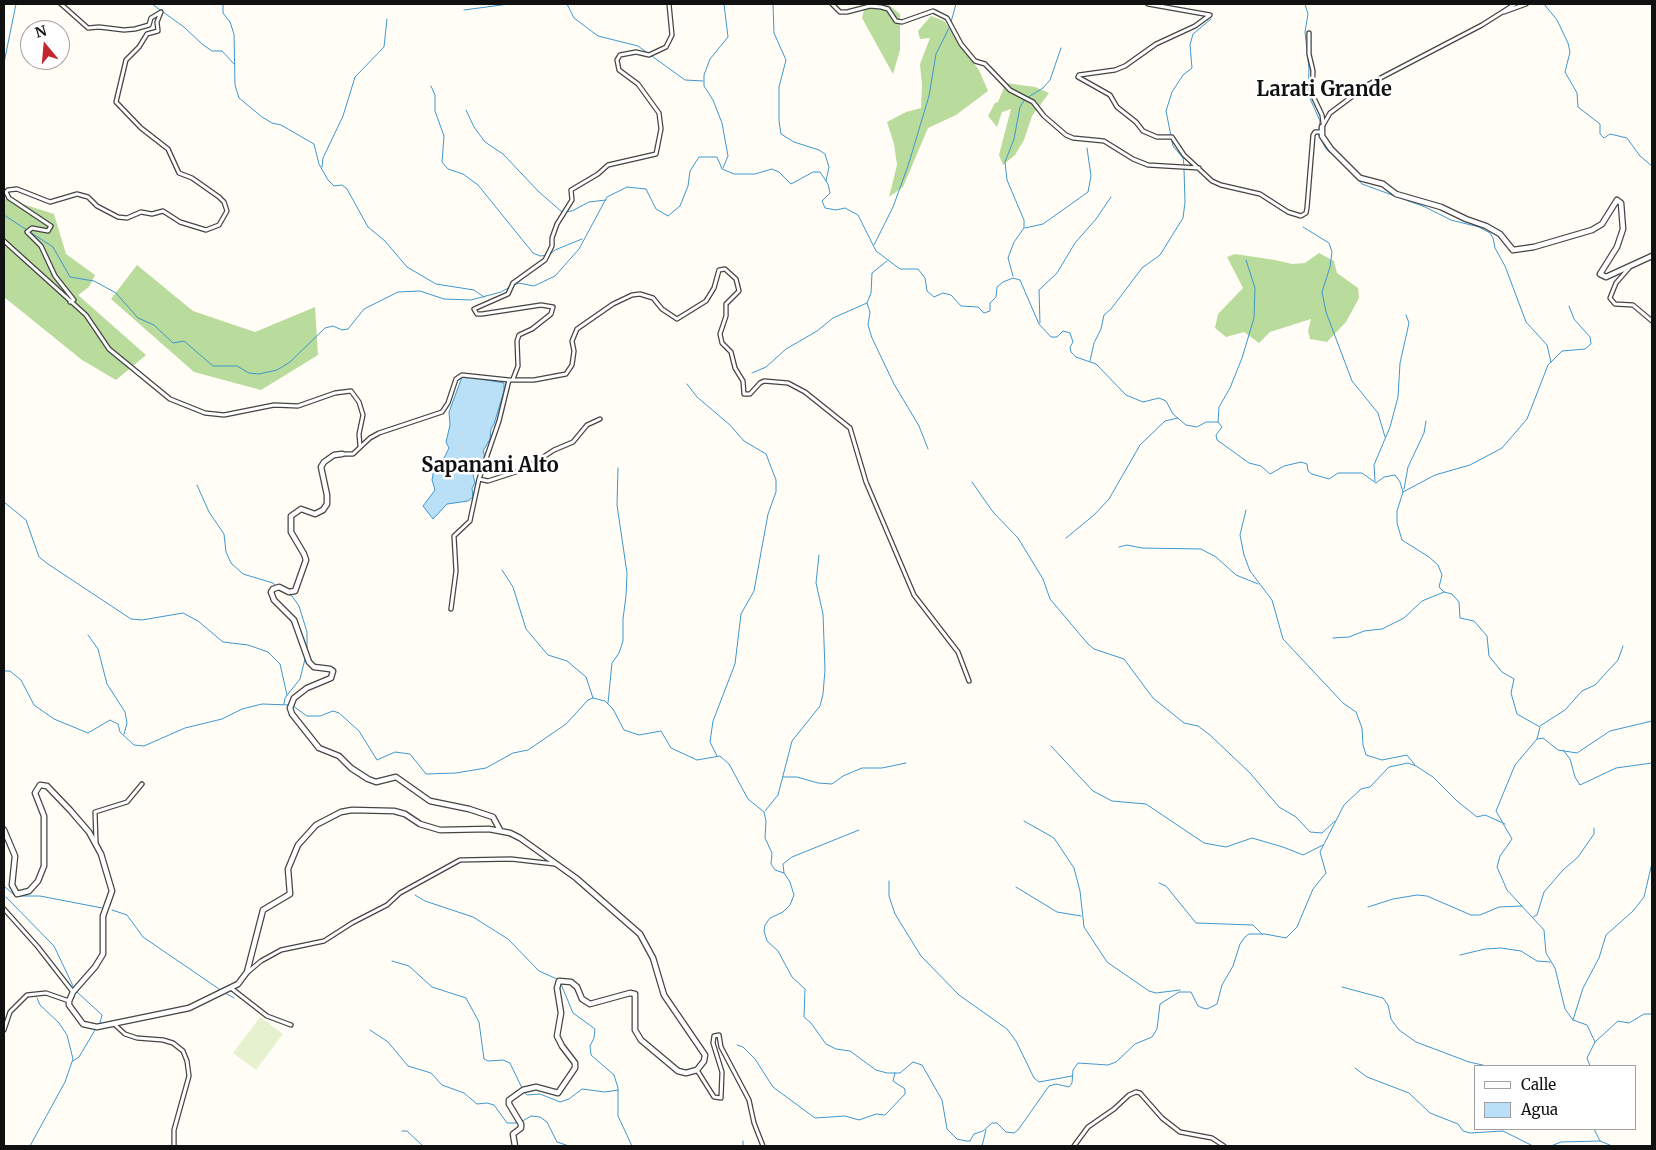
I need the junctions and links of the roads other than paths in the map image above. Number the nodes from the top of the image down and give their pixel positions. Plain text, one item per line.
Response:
1 (61, 4) edge
2 (670, 4) edge
3 (832, 4) edge
4 (1148, 4) edge
5 (1515, 4) edge
6 (1526, 4) edge
7 (1501, 12) junction
8 (1309, 33) dead end
9 (1322, 128) junction
10 (1199, 168) junction
11 (4, 240) edge
12 (1652, 256) edge
13 (1629, 268) junction
14 (70, 302) junction
15 (1652, 321) edge
16 (511, 380) junction
17 (600, 419) dead end
18 (360, 447) junction
19 (342, 454) joint
20 (479, 479) junction
21 (451, 609) dead end
22 (969, 681) dead end
23 (142, 784) dead end
24 (4, 830) edge
25 (500, 830) junction
26 (96, 845) junction
27 (556, 864) junction
28 (4, 909) edge
29 (247, 972) junction
30 (231, 988) junction
31 (73, 992) junction
32 (69, 1001) junction
33 (112, 1023) junction
34 (291, 1025) dead end
35 (4, 1030) edge
36 (697, 1070) junction
37 (174, 1146) edge
38 (515, 1146) edge
39 (764, 1146) edge
40 (1074, 1146) edge
41 (1224, 1146) edge

1 - 14 street
2 - 16 street
3 - 10 street
4 - 10 street
5 - 7 street
6 - 7 street
7 - 9 street
8 - 9 street
9 - 10 street
9 - 13 street
11 - 14 street
12 - 13 street
13 - 15 street
14 - 18 street
16 - 18 street
16 - 20 street
16 - 22 street
17 - 20 street
18 - 19 street
19 - 25 street
20 - 21 street
23 - 26 street
24 - 26 street
25 - 27 street
25 - 29 street
26 - 31 street
27 - 29 street
27 - 36 street
28 - 31 street
29 - 30 street
30 - 33 street
30 - 34 street
31 - 32 street
32 - 33 street
32 - 35 street
33 - 37 street
36 - 38 street
36 - 39 street
40 - 41 street

